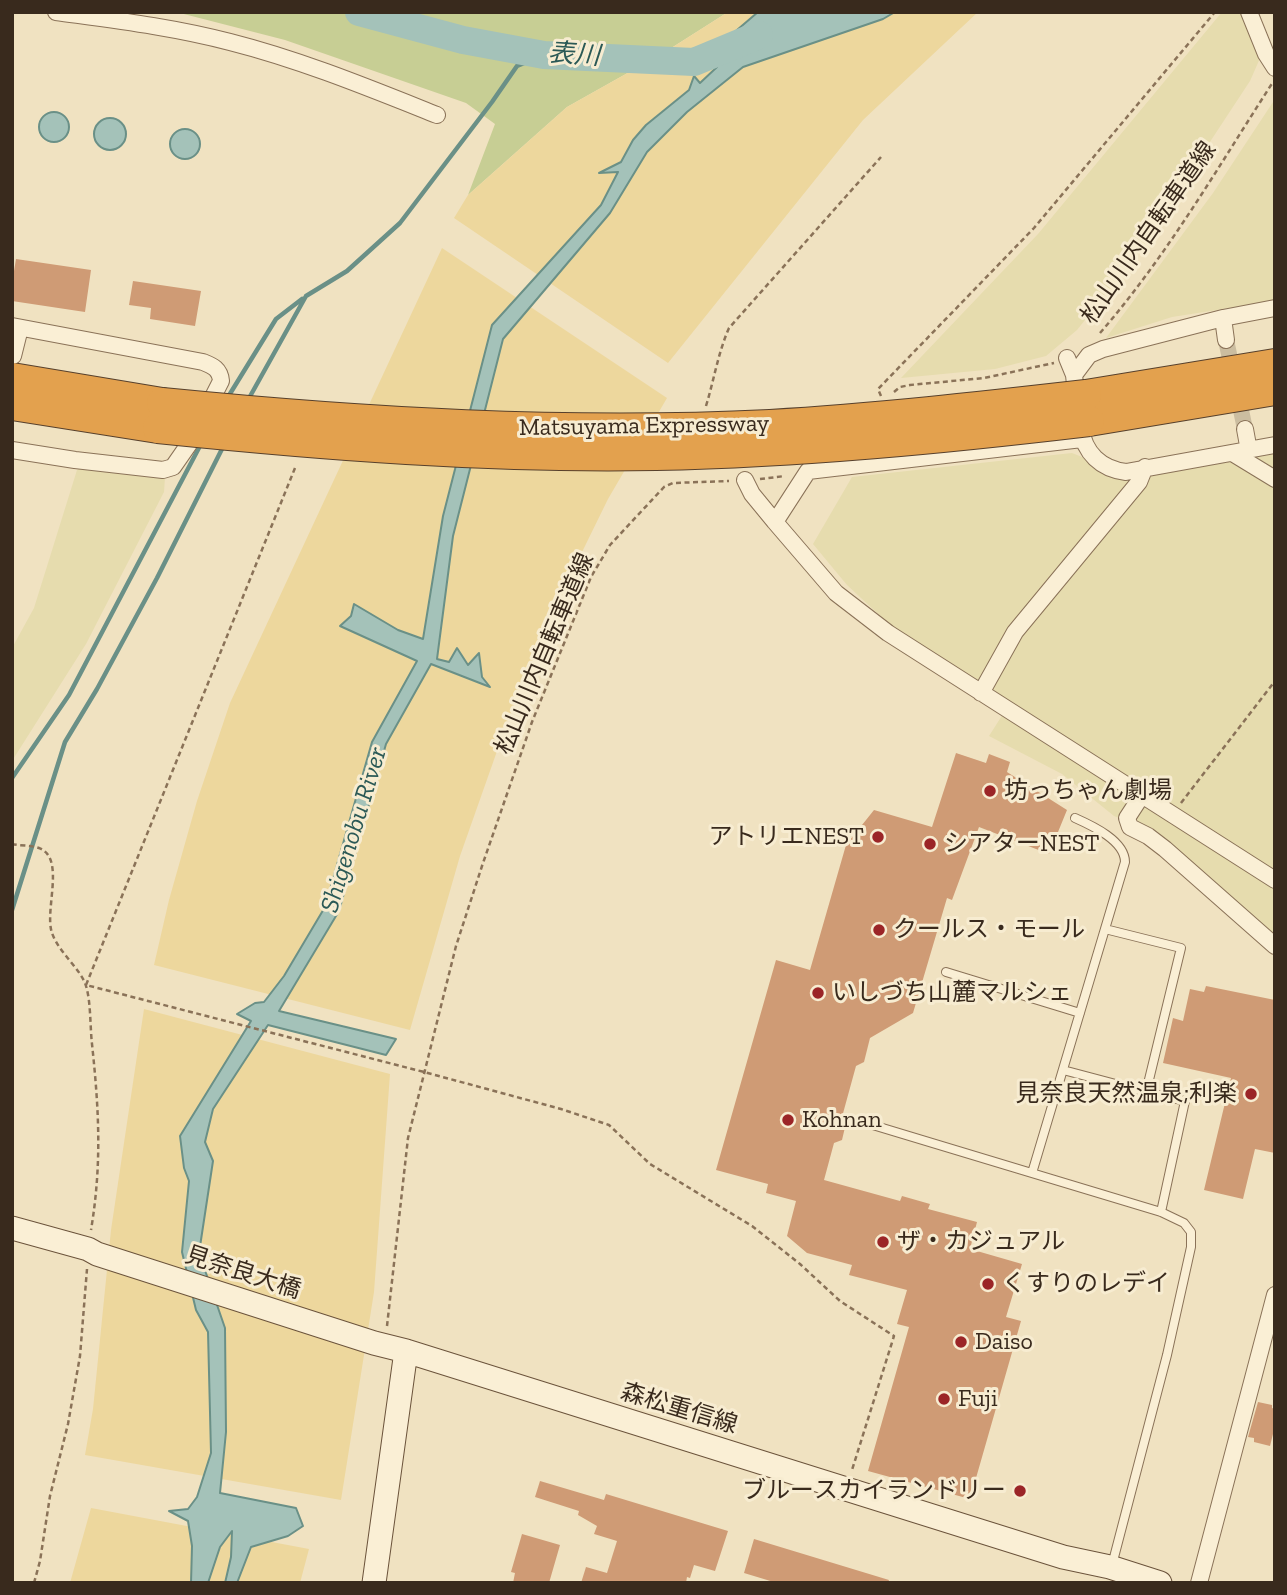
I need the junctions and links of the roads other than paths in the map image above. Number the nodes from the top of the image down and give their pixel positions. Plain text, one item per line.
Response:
1 (56, 12) edge
2 (1249, 12) edge
3 (1275, 68) edge
4 (437, 115) dead end
5 (1275, 308) edge
6 (1223, 318) junction
7 (16, 327) edge
8 (1226, 340) tunnel mouth
9 (13, 356) edge
10 (1067, 358) road end
11 (1275, 364) edge
12 (12, 378) edge
13 (1275, 390) edge
14 (12, 405) edge
15 (1083, 407) junction
16 (160, 415) junction
17 (1245, 429) tunnel mouth
18 (1275, 445) edge
19 (12, 450) edge
20 (1241, 452) junction
21 (1145, 467) junction
22 (1275, 479) edge
23 (746, 480) road end
24 (775, 522) junction
25 (981, 693) junction
26 (1142, 795) junction
27 (1075, 818) dead end
28 (1275, 880) edge
29 (1105, 929) junction
30 (1275, 946) edge
31 (946, 972) dead end
32 (1080, 1013) junction
33 (1063, 1070) junction
34 (1146, 1092) junction
35 (866, 1123) dead end
36 (1032, 1173) junction
37 (1161, 1212) junction
38 (13, 1232) edge
39 (1275, 1295) edge
40 (406, 1351) junction
41 (1112, 1568) junction
42 (374, 1583) edge
43 (1160, 1583) edge
44 (1199, 1583) edge

1 - 4 street
2 - 3 street
5 - 6 street
6 - 8 street
6 - 15 street
7 - 9 street
7 - 19 street
10 - 15 street
11 - 15 highway, Matsuyama Expressway
12 - 16 highway, Matsuyama Expressway
13 - 15 highway, Matsuyama Expressway
14 - 16 highway, Matsuyama Expressway
15 - 16 highway, Matsuyama Expressway, bridge
15 - 21 street
15 - 24 street
17 - 20 street
18 - 20 street
20 - 21 street
20 - 22 street
21 - 25 street
23 - 24 street
24 - 25 street
25 - 26 street
26 - 28 street
26 - 30 street
27 - 29 lane
29 - 32 lane
29 - 34 lane
31 - 32 lane
32 - 33 lane
33 - 34 lane
33 - 36 lane
34 - 37 lane
35 - 36 lane
36 - 37 lane
37 - 41 lane
38 - 40 main road, 見奈良大橋
39 - 44 street
40 - 41 main road, 森松重信線
40 - 42 main road
41 - 43 main road, 森松重信線

